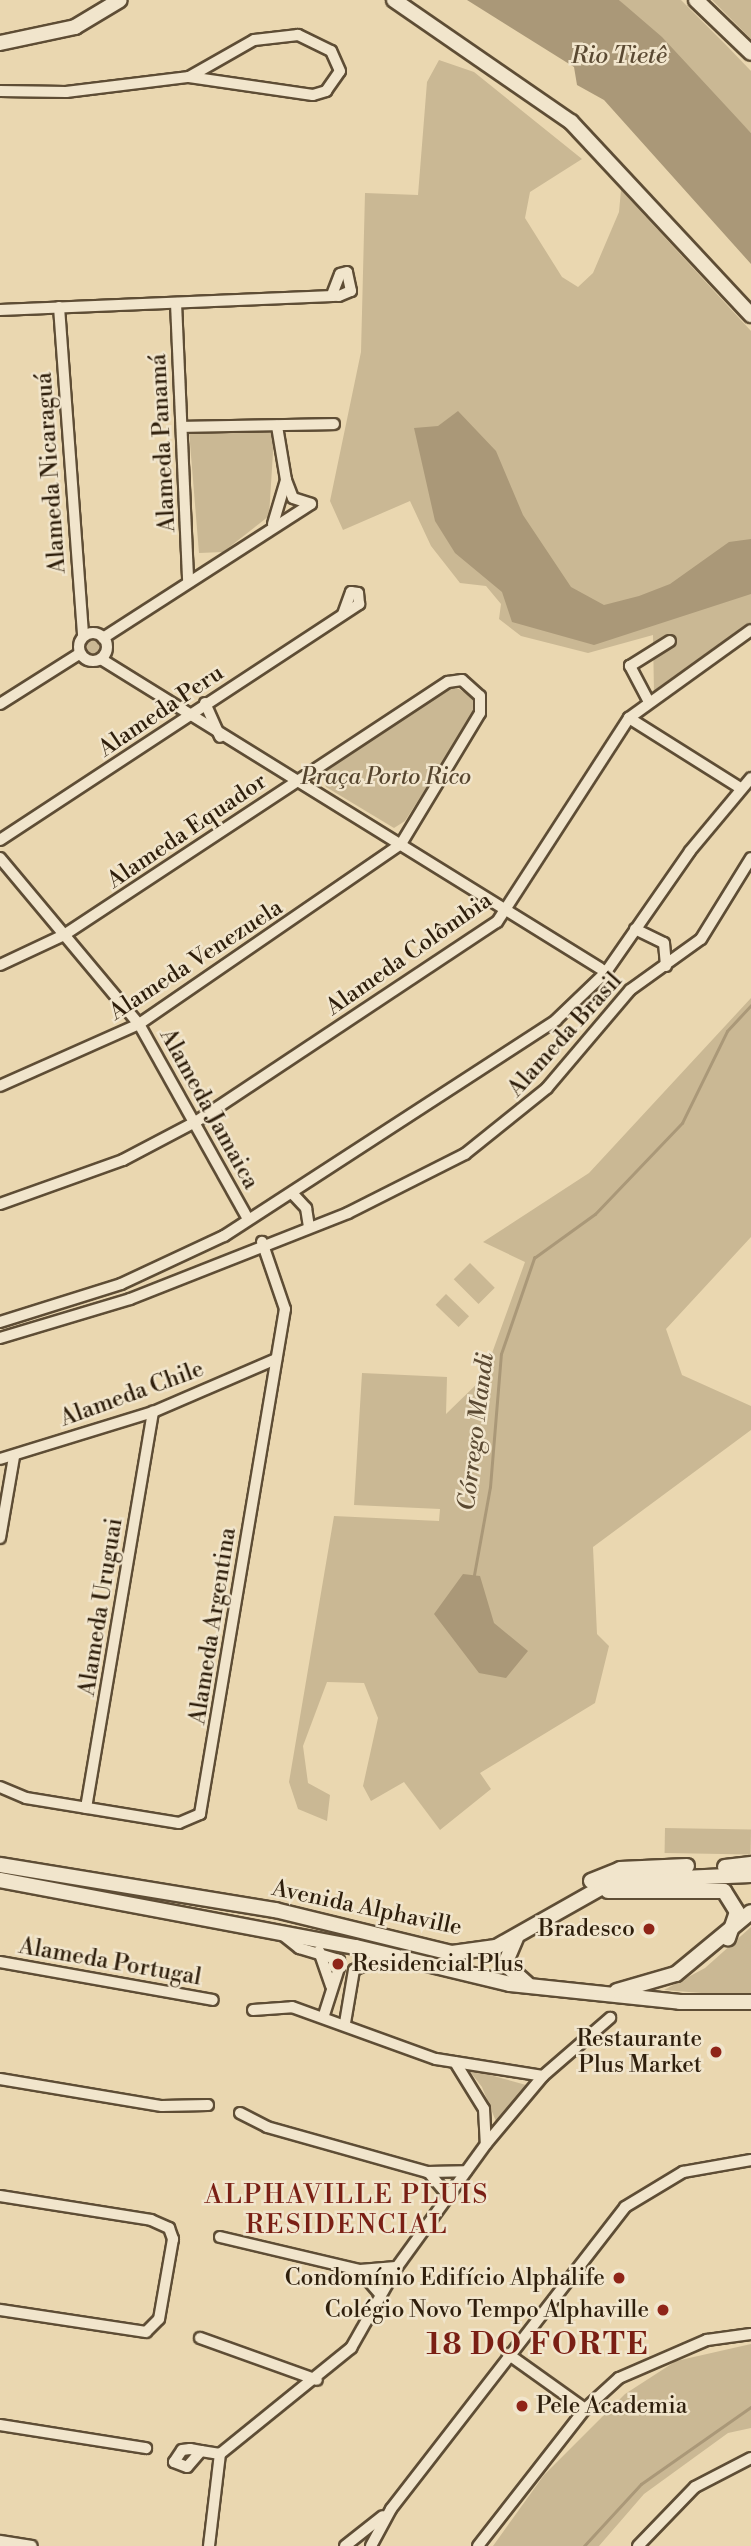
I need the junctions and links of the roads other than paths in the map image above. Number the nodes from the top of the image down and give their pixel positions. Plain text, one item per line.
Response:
1 (120, 0) edge
2 (394, 0) edge
3 (696, 0) edge
4 (0, 43) edge
5 (751, 53) edge
6 (189, 77) junction
7 (0, 91) edge
8 (332, 295) dead end
9 (176, 303) junction
10 (59, 307) junction
11 (0, 310) edge
12 (751, 315) edge
13 (334, 424) dead end
14 (277, 426) junction
15 (182, 427) junction
16 (286, 480) junction
17 (273, 524) junction
18 (188, 581) junction
19 (344, 614) dead end
20 (751, 630) edge
21 (83, 636) junction
22 (103, 638) junction
23 (670, 641) dead end
24 (79, 654) junction
25 (101, 659) junction
26 (649, 702) junction
27 (205, 703) junction
28 (0, 704) edge
29 (185, 716) junction
30 (629, 718) junction
31 (220, 738) junction
32 (751, 778) edge
33 (297, 781) junction
34 (740, 788) junction
35 (0, 840) edge
36 (401, 845) junction
37 (751, 858) edge
38 (0, 859) edge
39 (508, 912) junction
40 (635, 929) junction
41 (64, 935) junction
42 (0, 965) edge
43 (666, 966) junction
44 (606, 972) junction
45 (139, 1024) junction
46 (0, 1086) edge
47 (197, 1121) junction
48 (292, 1193) junction
49 (0, 1204) edge
50 (248, 1219) junction
51 (309, 1226) junction
52 (262, 1242) junction
53 (206, 1245) junction
54 (215, 1260) junction
55 (0, 1322) edge
56 (0, 1338) edge
57 (276, 1359) junction
58 (153, 1412) junction
59 (14, 1457) junction
60 (0, 1459) edge
61 (0, 1538) edge
62 (0, 1787) edge
63 (86, 1808) junction
64 (751, 1864) edge
65 (0, 1865) edge
66 (751, 1875) edge
67 (0, 1880) edge
68 (584, 1893) junction
69 (751, 1912) edge
70 (291, 1914) junction
71 (549, 1916) junction
72 (283, 1935) junction
73 (516, 1937) junction
74 (728, 1938) junction
75 (319, 1951) junction
76 (387, 1955) junction
77 (0, 1962) edge
78 (529, 1985) junction
79 (331, 1988) junction
80 (605, 1993) junction
81 (347, 1994) junction
82 (213, 2000) dead end
83 (751, 2003) edge
84 (253, 2010) dead end
85 (324, 2015) junction
86 (610, 2018) dead end
87 (345, 2024) junction
88 (455, 2062) junction
89 (543, 2076) junction
90 (0, 2079) edge
91 (208, 2105) dead end
92 (240, 2113) dead end
93 (486, 2144) junction
94 (751, 2160) edge
95 (466, 2171) junction
96 (427, 2172) junction
97 (0, 2196) edge
98 (449, 2197) junction
99 (220, 2237) dead end
100 (397, 2267) junction
101 (360, 2270) junction
102 (381, 2295) junction
103 (0, 2310) edge
104 (751, 2334) edge
105 (200, 2338) dead end
106 (508, 2354) junction
107 (292, 2371) junction
108 (317, 2380) junction
109 (299, 2395) junction
110 (585, 2409) junction
111 (0, 2425) edge
112 (146, 2448) dead end
113 (201, 2451) dead end
114 (220, 2455) junction
115 (751, 2458) edge
116 (391, 2509) junction
117 (0, 2541) edge
118 (32, 2546) edge
119 (209, 2546) edge
120 (345, 2546) edge
121 (371, 2546) edge
122 (478, 2546) edge
123 (638, 2546) edge

1 - 4 main road
2 - 12 main road
3 - 5 main road
6 - 6 street
6 - 7 street
8 - 9 street
9 - 10 street
9 - 15 street, Alameda Panamá
10 - 11 street
10 - 21 street, Alameda Nicaraguá
13 - 14 street
14 - 15 street
14 - 16 street
15 - 18 street, Alameda Panamá
16 - 17 street
16 - 17 street
17 - 18 street
18 - 22 street
19 - 27 street, Alameda Peru
20 - 26 street, Alameda Colômbia
21 - 22 street
21 - 24 street
22 - 25 street
23 - 26 street
24 - 25 street
24 - 28 street
25 - 29 street
26 - 30 street, Alameda Colômbia
27 - 29 street, Alameda Peru
27 - 31 street
29 - 31 street
29 - 35 street, Alameda Peru
30 - 34 street
30 - 39 street, Alameda Colômbia
31 - 33 street
32 - 34 street, Alameda Brasil
33 - 36 street
33 - 36 street, Alameda Equador
33 - 41 street, Alameda Equador
34 - 40 street, Alameda Brasil
36 - 39 street
36 - 45 street, Alameda Venezuela
37 - 43 street, Alameda Brasil
38 - 41 street, Alameda Jamaica
39 - 44 street
39 - 47 street, Alameda Colômbia
40 - 43 street
40 - 44 street, Alameda Brasil
41 - 42 street, Alameda Equador
41 - 45 street, Alameda Jamaica
43 - 51 street, Alameda Brasil
44 - 48 street, Alameda Brasil
45 - 46 street, Alameda Venezuela
45 - 47 street, Alameda Jamaica
47 - 49 street, Alameda Colômbia
47 - 50 street, Alameda Jamaica
48 - 50 street, Alameda Brasil
48 - 51 street
50 - 53 street, Alameda Brasil
51 - 52 street, Alameda Brasil
52 - 54 street, Alameda Brasil
52 - 57 street, Alameda Argentina
53 - 54 street
53 - 55 street, Alameda Brasil
54 - 56 street, Alameda Brasil
57 - 58 street, Alameda Chile
57 - 63 street, Alameda Argentina
58 - 59 street, Alameda Chile
58 - 63 street, Alameda Uruguai
59 - 60 street, Alameda Chile
59 - 61 street
62 - 63 street, Alameda Argentina
64 - 71 main road
65 - 70 main road, Avenida Alphaville
66 - 68 main road, Avenida Alphaville
67 - 72 main road, Avenida Alphaville
68 - 71 main road, Avenida Alphaville
68 - 74 main road
69 - 74 main road
70 - 72 main road
70 - 73 main road, Avenida Alphaville
71 - 73 main road, Avenida Alphaville
72 - 75 street
72 - 76 main road, Avenida Alphaville
73 - 78 main road
74 - 80 main road
75 - 79 street
75 - 79 street
76 - 78 main road, Avenida Alphaville
76 - 81 street
77 - 82 street, Alameda Portugal
78 - 80 main road, Avenida Alphaville
79 - 81 street
79 - 85 street
80 - 83 main road, Avenida Alphaville
81 - 87 street
84 - 85 street
85 - 87 street
86 - 89 street
87 - 88 street
88 - 89 street
88 - 93 street
89 - 93 street
90 - 91 street
92 - 96 street
93 - 95 street
94 - 106 street
95 - 96 street
95 - 98 street
96 - 98 street
97 - 103 street
98 - 100 street
99 - 101 street
100 - 101 street
100 - 102 street
101 - 102 street
102 - 108 street
104 - 110 street
105 - 107 street
106 - 110 street
106 - 116 street
107 - 108 street
107 - 109 street
108 - 109 street
109 - 114 street
110 - 122 street
111 - 112 street
113 - 114 street
114 - 119 street
115 - 123 street
116 - 120 street
116 - 121 street
117 - 118 street

